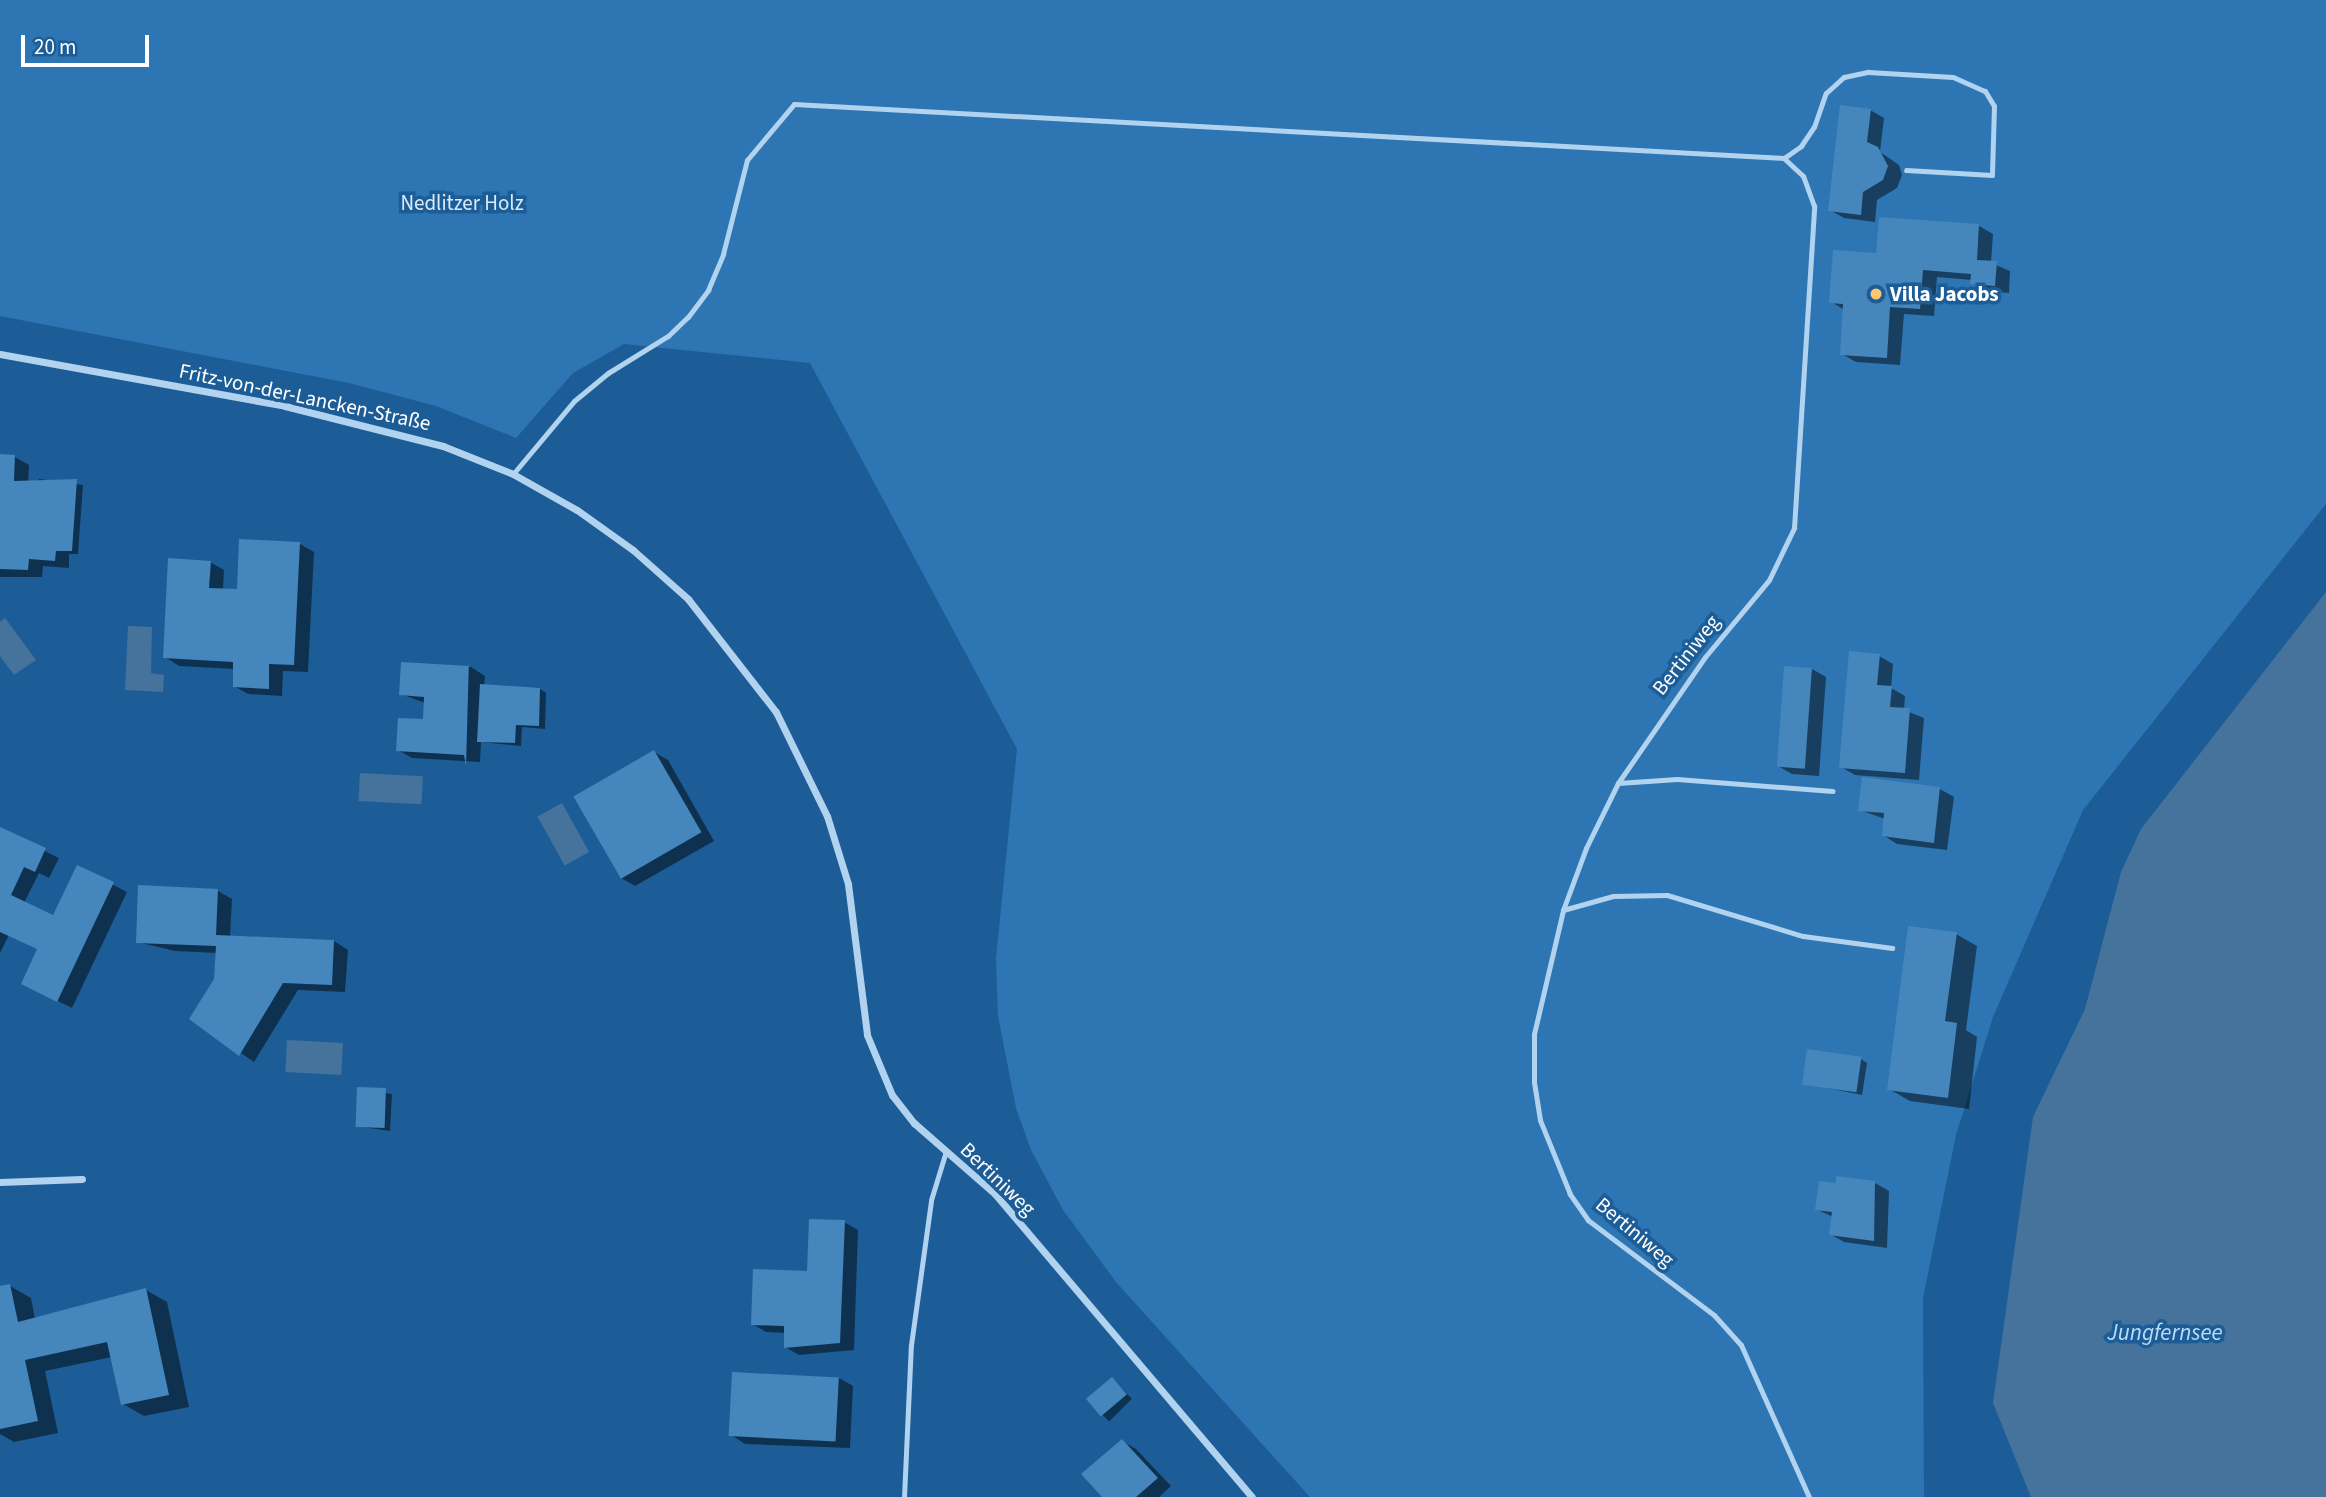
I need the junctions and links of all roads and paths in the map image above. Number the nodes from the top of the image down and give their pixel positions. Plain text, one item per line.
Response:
1 (1784, 158) junction
2 (1906, 170) dead end
3 (0, 354) edge
4 (513, 474) junction
5 (1618, 783) junction
6 (1833, 791) dead end
7 (1563, 910) junction
8 (1892, 948) dead end
9 (946, 1151) junction
10 (82, 1179) dead end
11 (0, 1182) edge
12 (904, 1497) edge
13 (1252, 1497) edge
14 (1809, 1497) edge

1 - 2 lane
1 - 4 lane
1 - 5 lane, Bertiniweg
3 - 4 street, Fritz-von-der-Lancken-Straße
4 - 9 street, Fritz-von-der-Lancken-Straße
5 - 6 lane
5 - 7 lane, Bertiniweg
7 - 8 lane
7 - 14 lane, Bertiniweg
9 - 12 lane, Bertiniweg
9 - 13 street, Bertiniweg
10 - 11 street

